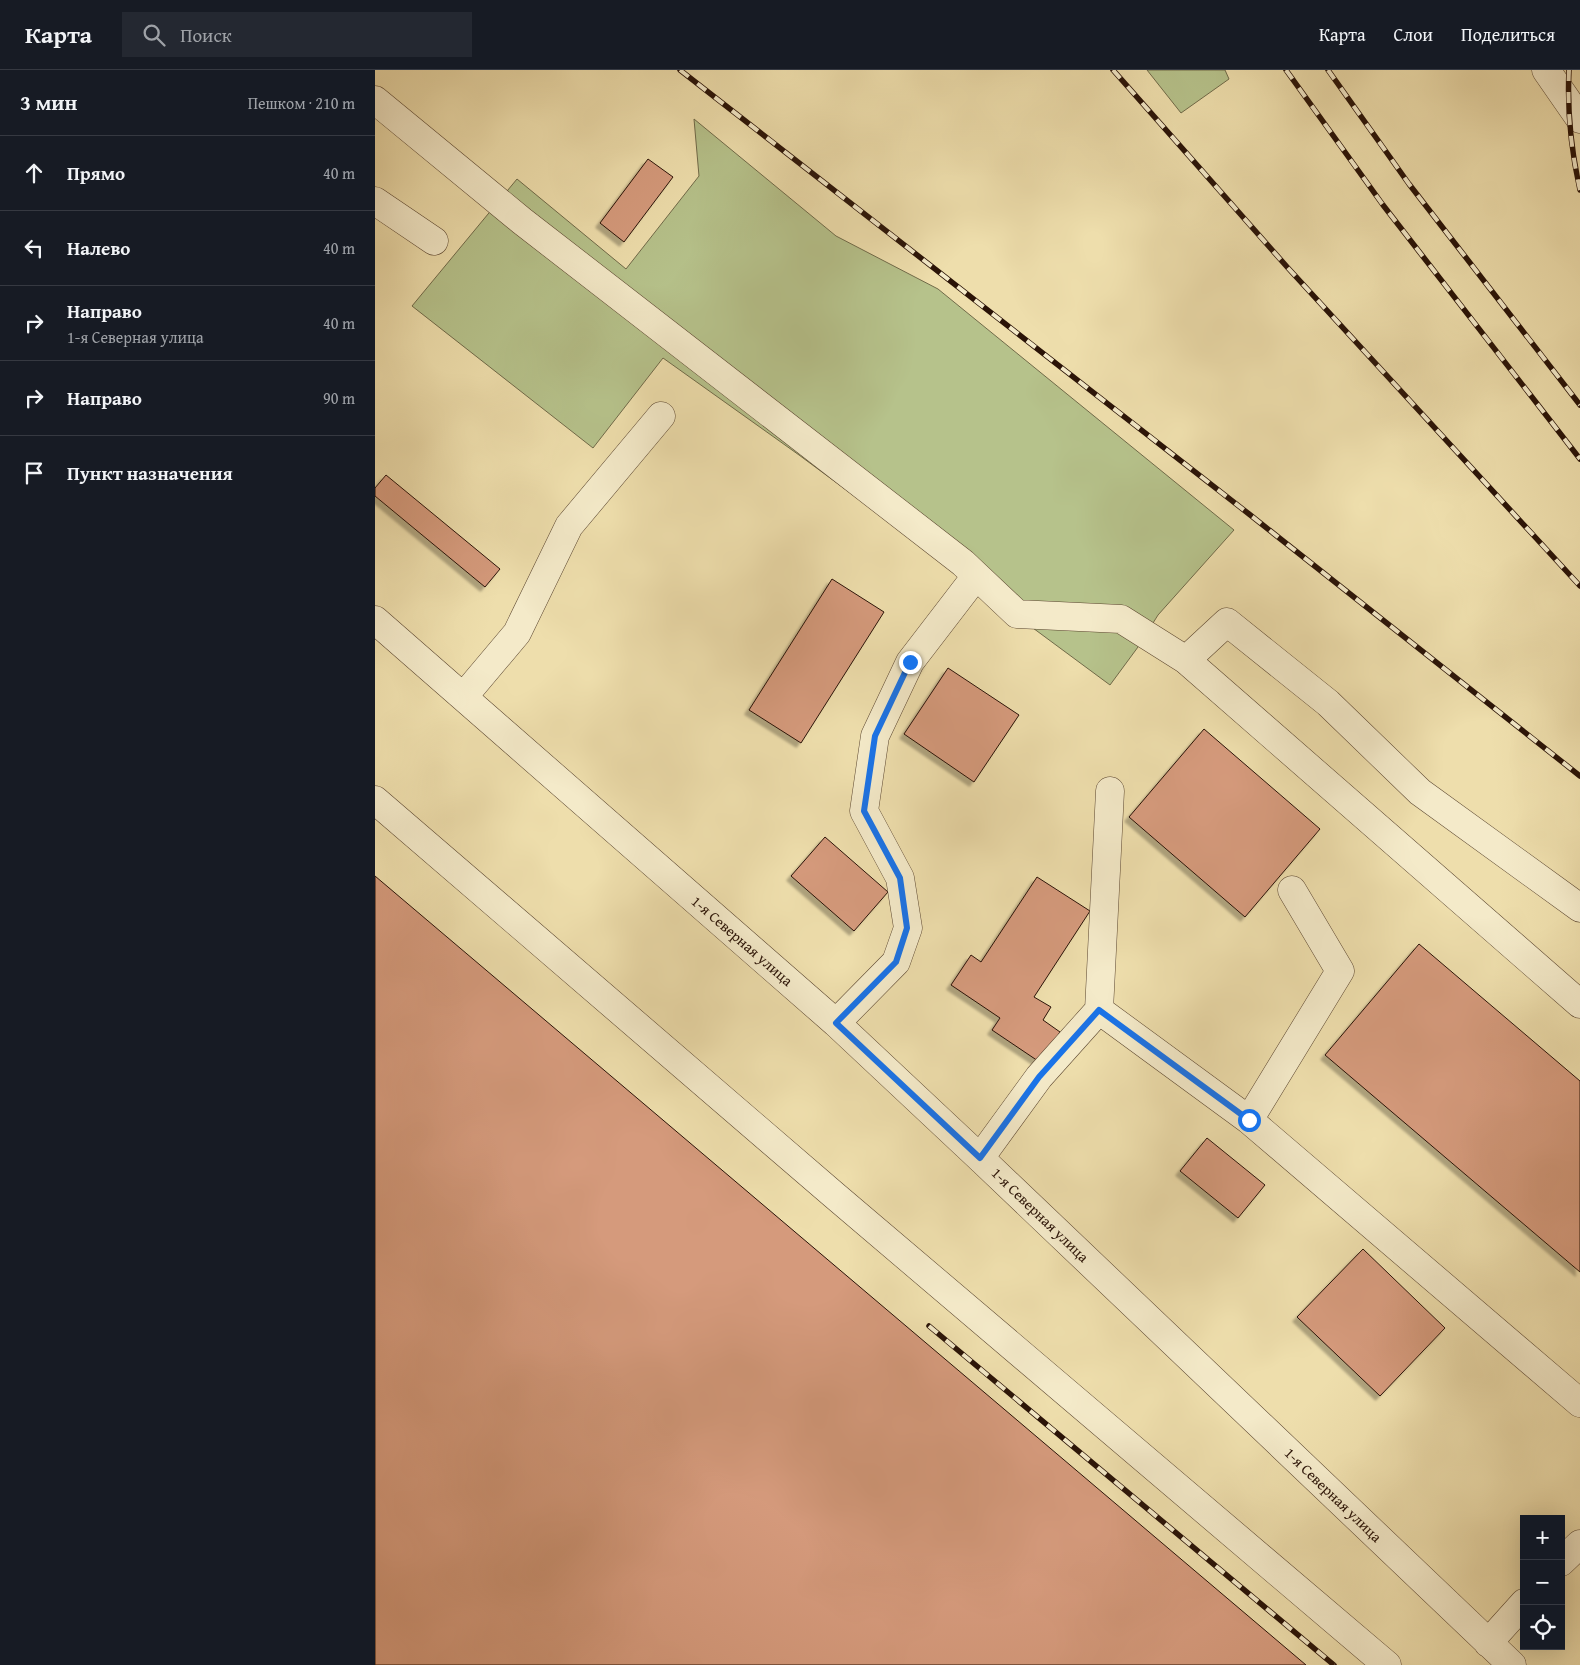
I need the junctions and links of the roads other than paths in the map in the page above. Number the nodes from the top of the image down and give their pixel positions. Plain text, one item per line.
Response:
1 (1546, 70) edge
2 (375, 100) edge
3 (1580, 119) edge
4 (375, 201) edge
5 (434, 241) dead end
6 (661, 416) dead end
7 (976, 576) junction
8 (375, 620) edge
9 (1186, 660) junction
10 (463, 696) junction
11 (1110, 791) dead end
12 (375, 800) edge
13 (1292, 890) dead end
14 (1580, 908) edge
15 (1580, 1004) edge
16 (1099, 1010) junction
17 (836, 1023) junction
18 (1249, 1120) junction
19 (980, 1158) junction
20 (1580, 1403) edge
21 (1580, 1544) edge
22 (1563, 1560) edge
23 (1522, 1605) edge
24 (1488, 1643) junction
25 (1387, 1665) edge
26 (1512, 1665) edge

1 - 3 street
2 - 7 street
4 - 5 street
6 - 10 street
7 - 9 street
7 - 17 street
8 - 10 street, 1-я Северная улица
9 - 14 street
9 - 15 street
10 - 17 street, 1-я Северная улица
11 - 16 street
12 - 25 street
13 - 18 street
16 - 18 street
16 - 19 street
17 - 19 street, 1-я Северная улица
18 - 20 street
19 - 24 street, 1-я Северная улица
21 - 22 street
23 - 24 street
24 - 26 street, 1-я Северная улица

